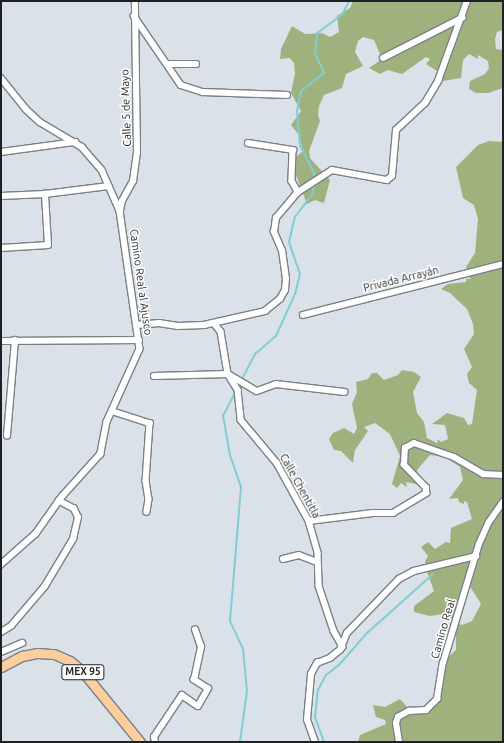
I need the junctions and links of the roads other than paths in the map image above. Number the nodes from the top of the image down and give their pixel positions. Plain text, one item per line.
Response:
1 (135, 1) edge
2 (467, 1) edge
3 (134, 16) junction
4 (462, 18) junction
5 (383, 58) dead end
6 (169, 64) junction
7 (196, 64) dead end
8 (1, 78) edge
9 (287, 95) dead end
10 (74, 142) junction
11 (248, 143) dead end
12 (1, 152) edge
13 (109, 186) junction
14 (298, 192) junction
15 (45, 194) junction
16 (1, 196) edge
17 (120, 211) junction
18 (1, 248) edge
19 (503, 264) edge
20 (303, 315) dead end
21 (214, 323) junction
22 (137, 324) junction
23 (15, 340) junction
24 (139, 340) junction
25 (1, 341) edge
26 (228, 374) junction
27 (154, 376) dead end
28 (237, 382) junction
29 (345, 392) dead end
30 (112, 411) junction
31 (7, 436) dead end
32 (503, 475) edge
33 (59, 501) junction
34 (503, 502) edge
35 (148, 512) dead end
36 (309, 521) junction
37 (476, 556) junction
38 (283, 559) dead end
39 (317, 562) junction
40 (1, 565) edge
41 (195, 630) dead end
42 (1, 632) edge
43 (22, 643) dead end
44 (343, 647) junction
45 (1, 652) edge
46 (1, 667) edge
47 (154, 740) edge
48 (140, 742) edge
49 (315, 742) edge
50 (399, 742) edge

1 - 3 street, Calle 5 de Mayo
2 - 4 street
3 - 6 street
3 - 17 street, Calle 5 de Mayo
4 - 5 street
4 - 14 street
6 - 7 street
6 - 9 street
8 - 10 street, Camino Real al Ajusco
10 - 12 street
10 - 13 street, Camino Real al Ajusco
11 - 14 street
13 - 15 street
13 - 17 street, Camino Real al Ajusco
14 - 21 street
15 - 16 street
15 - 18 street
17 - 22 street, Camino Real al Ajusco
19 - 20 street, Privada Arrayán
21 - 22 street
21 - 26 street
22 - 24 street, Camino Real al Ajusco
23 - 24 street
23 - 25 street
23 - 31 street
24 - 30 street, Camino Real al Ajusco
26 - 27 street
26 - 28 street
28 - 29 street
28 - 36 street, Calle Chentitla
30 - 33 street, Camino Real al Ajusco
30 - 35 street
32 - 36 street
33 - 40 street, Camino Real al Ajusco
33 - 42 street
34 - 37 street, Camino Real
36 - 39 street, Calle Chentitla
37 - 44 street
37 - 50 street, Camino Real
38 - 39 street
39 - 44 street, Calle Chentitla
41 - 47 street
43 - 45 street
44 - 49 street
46 - 48 main road, MEX 95

